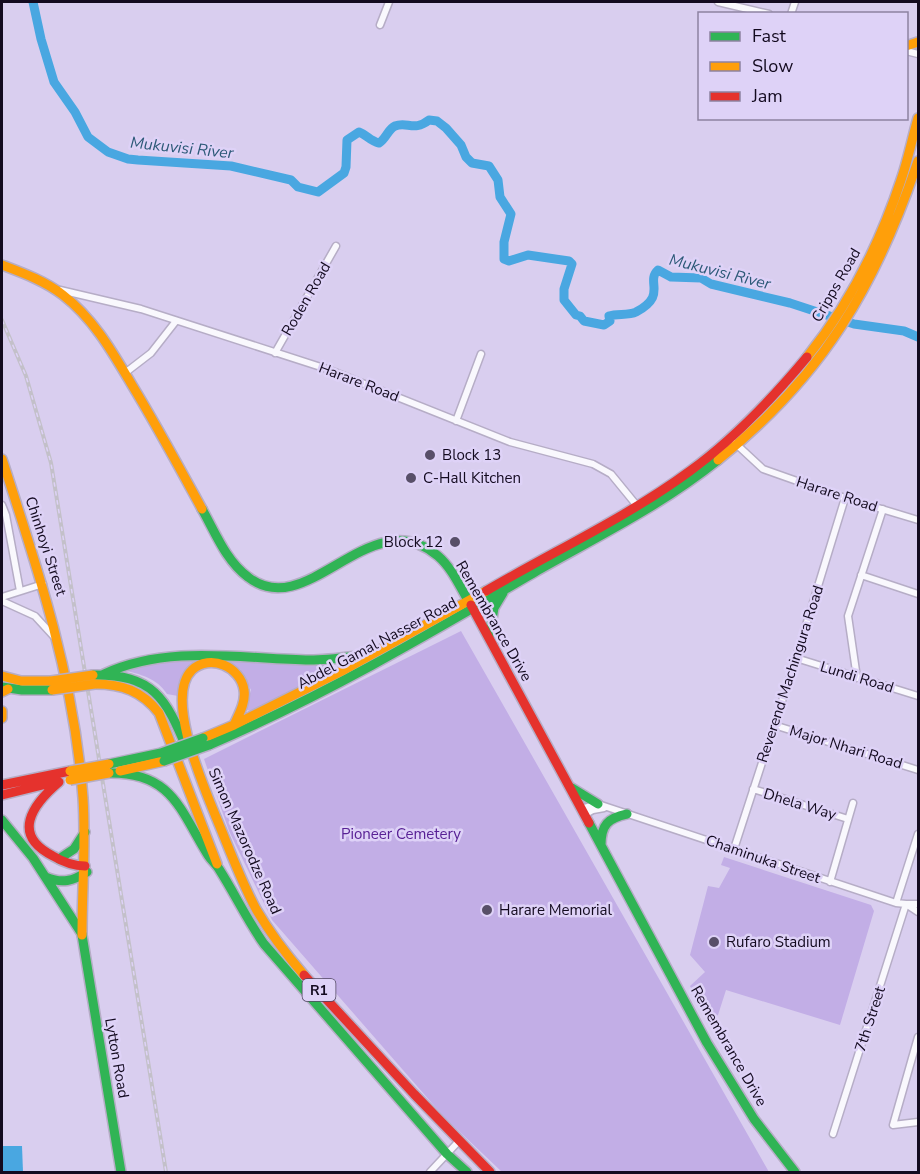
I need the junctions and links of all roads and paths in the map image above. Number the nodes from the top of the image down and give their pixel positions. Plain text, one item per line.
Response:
1 (389, 2) edge
2 (718, 2) edge
3 (760, 12) edge
4 (380, 25) dead end
5 (918, 118) edge
6 (918, 161) edge
7 (336, 246) dead end
8 (2, 265) edge
9 (53, 289) junction
10 (844, 316) junction
11 (176, 321) junction
12 (275, 353) junction
13 (481, 354) dead end
14 (125, 374) junction
15 (456, 421) junction
16 (733, 441) junction
17 (2, 459) edge
18 (845, 498) junction
19 (2, 505) edge
20 (883, 509) junction
21 (640, 510) junction
22 (918, 520) edge
23 (861, 574) junction
24 (43, 584) junction
25 (506, 589) junction
26 (20, 591) junction
27 (918, 594) edge
28 (2, 599) edge
29 (471, 605) junction
30 (489, 636) junction
31 (59, 643) junction
32 (371, 654) junction
33 (796, 658) junction
34 (104, 674) junction
35 (2, 676) edge
36 (857, 678) junction
37 (94, 680) junction
38 (52, 686) junction
39 (4, 689) edge
40 (918, 696) edge
41 (2, 711) edge
42 (2, 718) edge
43 (234, 724) junction
44 (774, 724) junction
45 (206, 742) junction
46 (110, 770) junction
47 (918, 770) edge
48 (197, 772) junction
49 (70, 775) junction
50 (59, 782) junction
51 (2, 785) edge
52 (570, 787) junction
53 (753, 789) junction
54 (2, 795) edge
55 (853, 803) dead end
56 (603, 806) junction
57 (583, 812) junction
58 (627, 814) junction
59 (848, 819) junction
60 (2, 820) edge
61 (85, 832) junction
62 (918, 834) edge
63 (601, 847) junction
64 (734, 849) junction
65 (59, 859) junction
66 (218, 867) junction
67 (85, 871) junction
68 (45, 876) junction
69 (830, 882) junction
70 (896, 903) junction
71 (906, 904) junction
72 (918, 904) edge
73 (918, 912) edge
74 (82, 934) junction
75 (85, 948) junction
76 (918, 1037) edge
77 (918, 1122) edge
78 (833, 1134) dead end
79 (458, 1142) junction
80 (447, 1154) junction
81 (121, 1173) edge
82 (430, 1173) edge
83 (467, 1173) edge
84 (490, 1173) edge
85 (795, 1173) edge

1 - 4 street
2 - 3 street
5 - 10 main road, Cripps Road
6 - 10 main road, Cripps Road
7 - 12 street, Roden Road
8 - 9 main road, Remembrance Drive
9 - 11 street, Harare Road
9 - 14 main road, Remembrance Drive
10 - 16 main road, Cripps Road
11 - 12 street, Harare Road
11 - 14 street
12 - 15 street, Harare Road
13 - 15 street
14 - 29 main road, Remembrance Drive
15 - 21 street, Harare Road
16 - 18 street, Harare Road
16 - 21 main road, Abdel Gamal Nasser Road
17 - 24 main road, Chinhoyi Street
18 - 20 street, Harare Road
18 - 33 street, Reverend Machingura Road
19 - 26 street
20 - 22 street, Harare Road
20 - 23 street
21 - 25 main road, Abdel Gamal Nasser Road
21 - 29 main road, Abdel Gamal Nasser Road
23 - 27 street
23 - 36 street
24 - 26 street
24 - 31 main road, Chinhoyi Street
25 - 29 main road, Abdel Gamal Nasser Road
25 - 30 main road
26 - 28 street
28 - 31 street
29 - 30 main road, Remembrance Drive
29 - 32 main road, Abdel Gamal Nasser Road
29 - 45 main road, Abdel Gamal Nasser Road
30 - 52 main road, Remembrance Drive
31 - 61 main road, Lytton Road
32 - 34 main road
32 - 43 main road, Abdel Gamal Nasser Road
33 - 36 street, Lundi Road
33 - 44 street, Reverend Machingura Road
34 - 37 main road, Simon Mazorodze Road / R1
34 - 48 main road, Simon Mazorodze Road / R1
35 - 38 main road, R1
36 - 40 street, Lundi Road
37 - 38 main road, R1, bridge
37 - 66 main road, Simon Mazorodze Road / R1
38 - 39 main road, R1
41 - 42 main road
43 - 45 main road, Abdel Gamal Nasser Road
43 - 48 main road
44 - 47 street, Major Nhari Road
44 - 53 street, Reverend Machingura Road
45 - 46 main road, Abdel Gamal Nasser Road, bridge
46 - 49 main road, Abdel Gamal Nasser Road, bridge
46 - 66 main road
48 - 79 main road, Simon Mazorodze Road / R1
49 - 50 main road, Abdel Gamal Nasser Road
49 - 51 main road, Abdel Gamal Nasser Road
50 - 54 main road, Abdel Gamal Nasser Road
50 - 65 main road
52 - 56 main road
52 - 57 main road, Remembrance Drive
53 - 59 street, Dhela Way
53 - 64 street, Reverend Machingura Road
55 - 59 street, Dhela Way
56 - 57 street
56 - 58 street, Chaminuka Street
57 - 63 main road, Remembrance Drive
58 - 63 main road
58 - 64 street, Chaminuka Street
59 - 69 street, Dhela Way
60 - 68 main road
61 - 65 main road
61 - 67 main road, Lytton Road
62 - 70 street
63 - 85 main road, Remembrance Drive
64 - 69 street, Chaminuka Street
65 - 67 main road
66 - 80 main road, Simon Mazorodze Road / R1
67 - 68 main road
67 - 74 main road, Lytton Road
67 - 75 main road, Lytton Road
68 - 74 main road
69 - 70 street, Chaminuka Street
70 - 71 street, Chaminuka Street
71 - 72 street
71 - 73 street, Chaminuka Street
71 - 78 street, 7th Street
74 - 75 main road, Lytton Road
75 - 81 main road, Lytton Road
76 - 77 street
79 - 80 street
79 - 84 main road, Simon Mazorodze Road / R1
80 - 82 street
80 - 83 main road, Simon Mazorodze Road / R1

